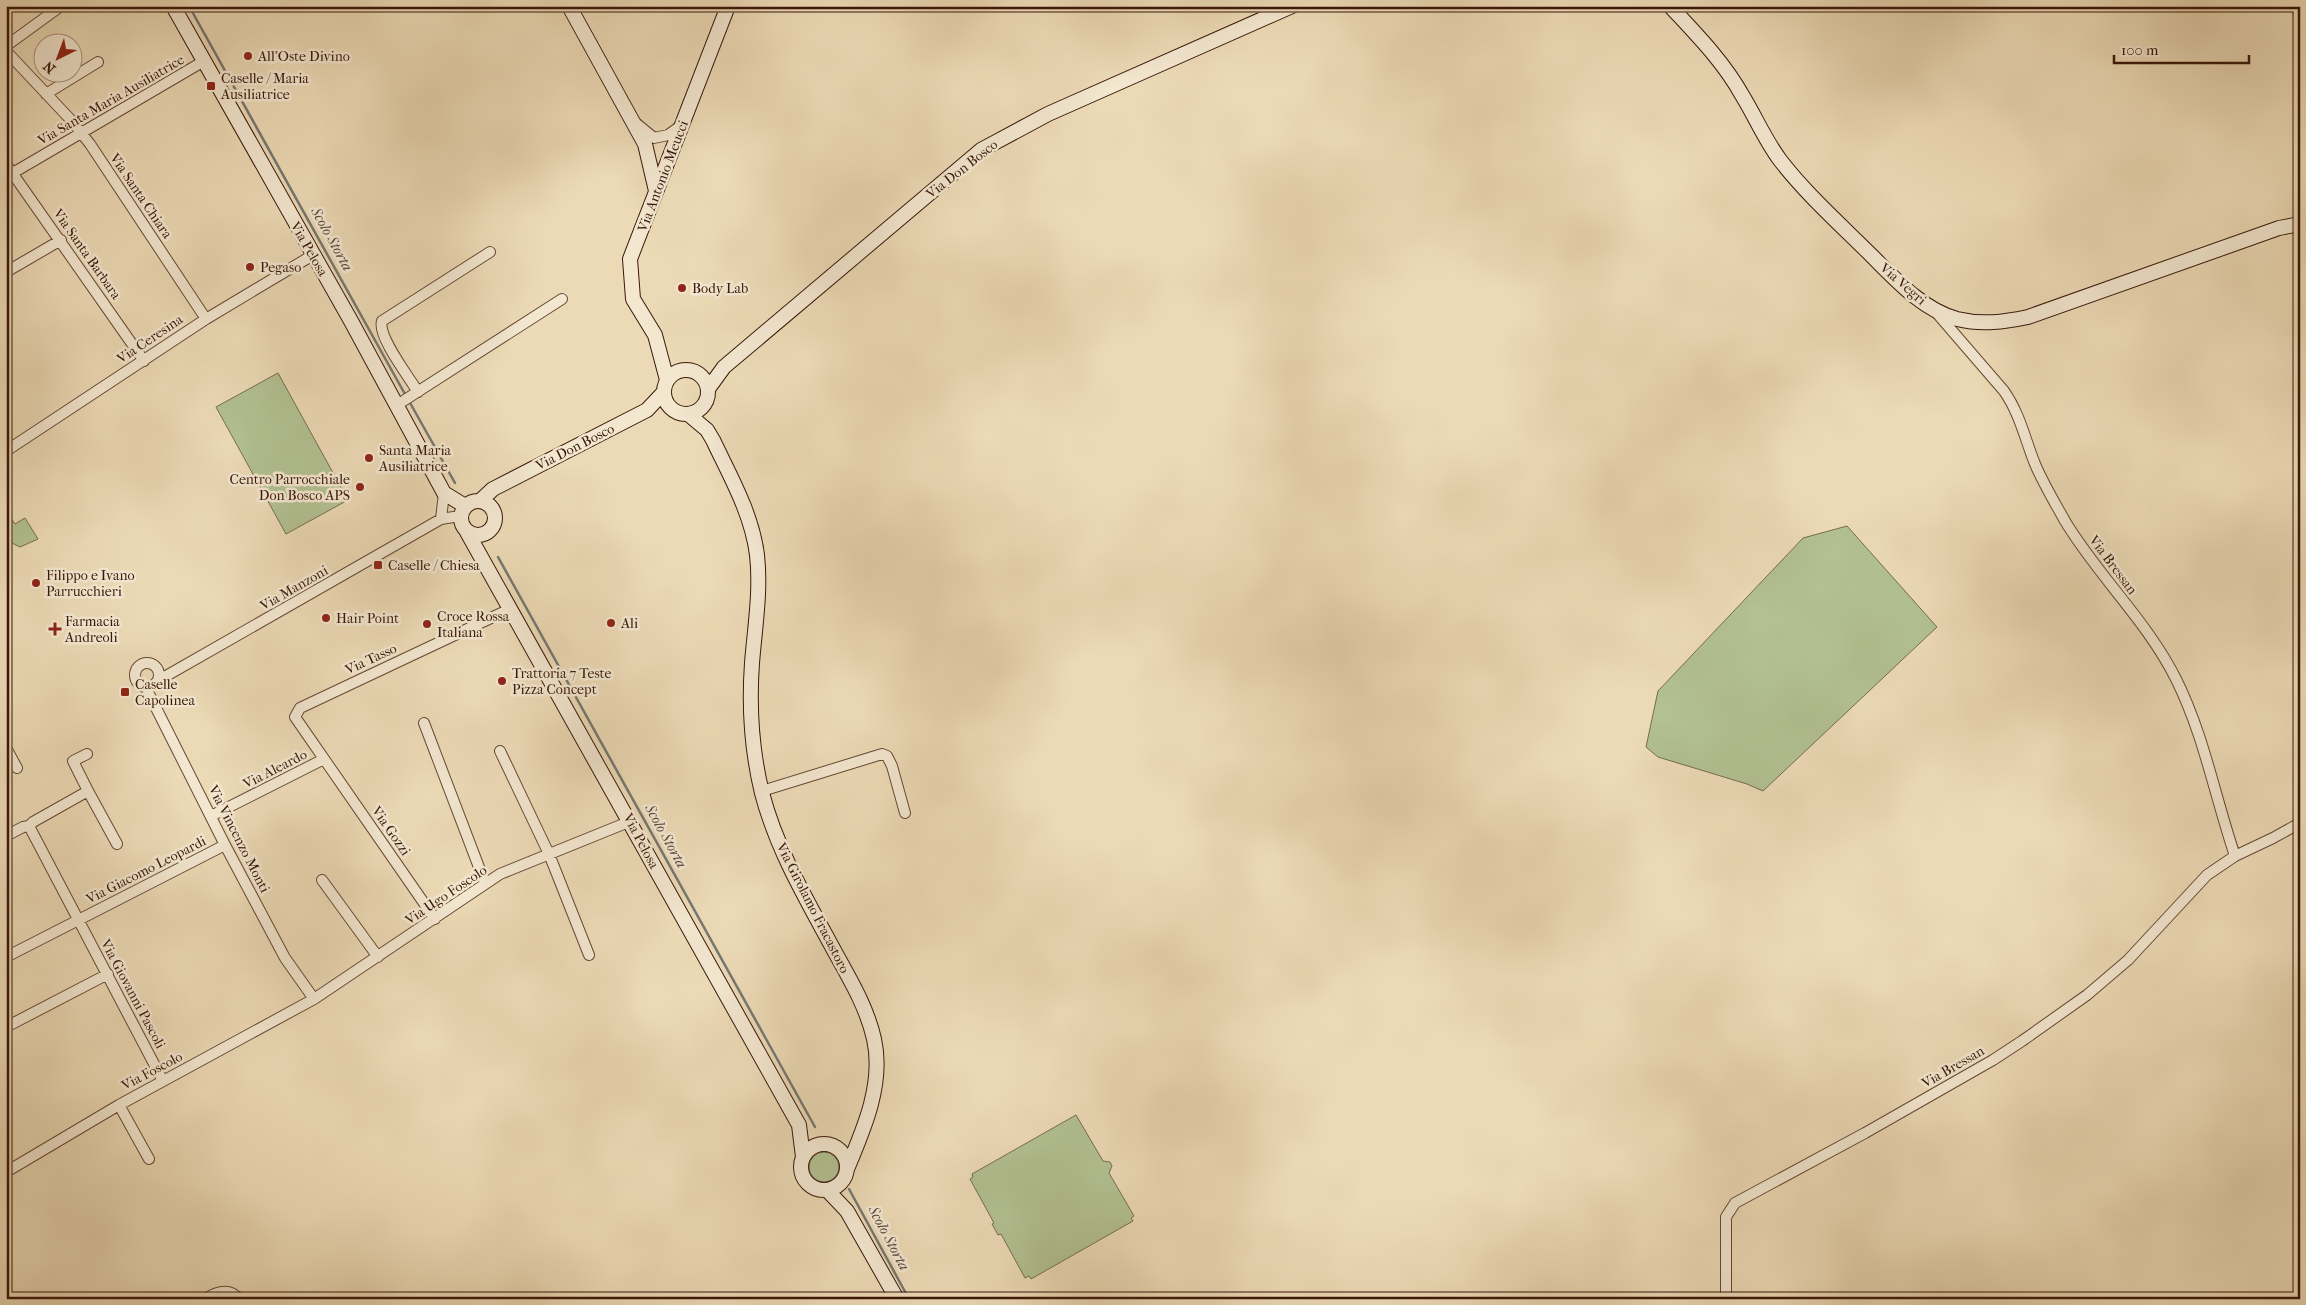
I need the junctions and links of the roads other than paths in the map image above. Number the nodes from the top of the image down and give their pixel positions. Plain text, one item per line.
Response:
1 (62, 6) edge
2 (173, 6) edge
3 (569, 6) edge
4 (728, 6) edge
5 (1292, 6) edge
6 (1670, 6) edge
7 (6, 46) edge
8 (6, 52) edge
9 (98, 62) dead end
10 (204, 62) junction
11 (46, 94) junction
12 (632, 118) junction
13 (683, 124) junction
14 (82, 134) junction
15 (8, 171) edge
16 (656, 191) junction
17 (2300, 224) edge
18 (60, 240) junction
19 (490, 252) dead end
20 (313, 255) junction
21 (6, 272) edge
22 (562, 299) dead end
23 (1934, 310) junction
24 (206, 318) junction
25 (658, 344) junction
26 (144, 361) junction
27 (724, 367) junction
28 (683, 369) junction
29 (698, 373) junction
30 (665, 386) junction
31 (707, 396) junction
32 (407, 398) junction
33 (647, 410) junction
34 (673, 410) junction
35 (688, 414) junction
36 (707, 430) junction
37 (6, 451) edge
38 (504, 484) junction
39 (444, 492) junction
40 (480, 501) junction
41 (463, 511) junction
42 (494, 511) junction
43 (442, 519) junction
44 (467, 532) junction
45 (486, 533) junction
46 (481, 558) junction
47 (510, 609) junction
48 (156, 666) junction
49 (173, 672) junction
50 (159, 680) junction
51 (146, 688) junction
52 (424, 723) dead end
53 (6, 748) edge
54 (500, 751) dead end
55 (87, 754) dead end
56 (324, 759) junction
57 (18, 768) dead end
58 (88, 791) junction
59 (762, 791) junction
60 (905, 813) dead end
61 (211, 816) junction
62 (631, 821) junction
63 (2300, 823) edge
64 (29, 826) junction
65 (6, 836) edge
66 (117, 844) dead end
67 (225, 845) junction
68 (549, 854) junction
69 (2235, 856) junction
70 (322, 880) dead end
71 (485, 883) junction
72 (79, 919) junction
73 (435, 919) junction
74 (589, 956) dead end
75 (6, 957) edge
76 (378, 957) junction
77 (108, 974) junction
78 (314, 999) junction
79 (6, 1027) edge
80 (163, 1081) junction
81 (119, 1105) junction
82 (864, 1123) junction
83 (799, 1125) junction
84 (827, 1145) junction
85 (803, 1157) junction
86 (149, 1159) dead end
87 (847, 1169) junction
88 (6, 1172) edge
89 (841, 1182) junction
90 (828, 1190) junction
91 (847, 1211) junction
92 (205, 1299) edge
93 (239, 1299) edge
94 (897, 1299) edge
95 (1726, 1299) edge

1 - 7 street
2 - 10 main road, Via Pelosa
3 - 12 main road
4 - 13 main road, Via Antonio Meucci
5 - 27 main road, Via Don Bosco
6 - 23 main road, Via Vegri
8 - 11 street, Via Santa Chiara
9 - 11 street
10 - 14 street, Via Santa Maria Ausiliatrice
10 - 20 main road, Via Pelosa
11 - 14 street, Via Santa Chiara
12 - 13 street
12 - 16 main road
13 - 16 main road, Via Antonio Meucci
14 - 15 street, Via Santa Maria Ausiliatrice
14 - 24 street, Via Santa Chiara
15 - 18 street, Via Santa Barbara
16 - 25 main road, Via Antonio Meucci
17 - 23 main road, Via Vegri
18 - 21 street
18 - 26 street, Via Santa Barbara
19 - 32 street
20 - 24 street, Via Ceresina
20 - 32 main road, Via Pelosa
22 - 32 street
23 - 69 street, Via Bressan
24 - 26 street, Via Ceresina
25 - 28 main road, Via Antonio Meucci
25 - 30 main road, Via Antonio Meucci
26 - 37 street, Via Ceresina
27 - 29 main road, Via Don Bosco
27 - 31 main road, Via Don Bosco
28 - 29 main road, Via Don Bosco
28 - 30 main road, Via Don Bosco
29 - 31 main road
30 - 33 main road, Via Don Bosco
30 - 34 main road
31 - 35 main road, Via Don Bosco
31 - 36 main road, Via Girolamo Fracastoro
32 - 39 main road, Via Pelosa
33 - 34 main road, Via Don Bosco
33 - 38 main road, Via Don Bosco
34 - 35 main road, Via Don Bosco
35 - 36 main road, Via Girolamo Fracastoro
36 - 59 main road, Via Girolamo Fracastoro
38 - 40 main road, Via Don Bosco
38 - 42 main road
39 - 41 main road
39 - 43 street
40 - 41 main road
40 - 42 main road
41 - 43 street
41 - 44 main road
42 - 45 main road
43 - 49 street, Via Manzoni
44 - 45 main road
44 - 46 main road, Via Pelosa
45 - 46 main road
46 - 47 main road, Via Pelosa
47 - 56 street, Via Tasso
47 - 62 main road, Via Pelosa
48 - 49 street
48 - 50 street
48 - 51 street
49 - 50 street, Via Manzoni
50 - 51 street
51 - 61 street, Via Vincenzo Monti
52 - 71 street
53 - 57 street
54 - 68 street
55 - 58 street
56 - 61 street, Via Aleardo
56 - 73 street, Via Gozzi
58 - 64 street
58 - 66 street
59 - 60 street
59 - 82 main road, Via Girolamo Fracastoro
61 - 67 street, Via Vincenzo Monti
62 - 68 street, Via Ugo Foscolo
62 - 83 main road, Via Pelosa
63 - 69 street, Via Bressan
64 - 65 street
64 - 72 street, Via Giovanni Pascoli
67 - 72 street, Via Giacomo Leopardi
67 - 78 street, Via Vincenzo Monti
68 - 71 street, Via Ugo Foscolo
68 - 74 street
69 - 95 street, Via Bressan
70 - 76 street
71 - 73 street, Via Ugo Foscolo
72 - 75 street
72 - 77 street, Via Giovanni Pascoli
73 - 76 street, Via Ugo Foscolo
76 - 78 street, Via Ugo Foscolo
77 - 79 street
77 - 80 street, Via Giovanni Pascoli
78 - 80 street, Via Foscolo
80 - 81 street, Via Foscolo
81 - 86 street
81 - 88 street, Via Foscolo
82 - 84 main road, Via Girolamo Fracastoro
82 - 87 main road, Via Girolamo Fracastoro
83 - 84 main road, Via Pelosa
83 - 85 main road, Via Pelosa
84 - 85 main road
84 - 87 main road, Via Pelosa
85 - 90 main road, Via Pelosa
87 - 89 main road
89 - 90 main road
89 - 91 main road, Via Pelosa
90 - 91 main road, Via Pelosa
91 - 94 main road, Via Pelosa
92 - 93 street

